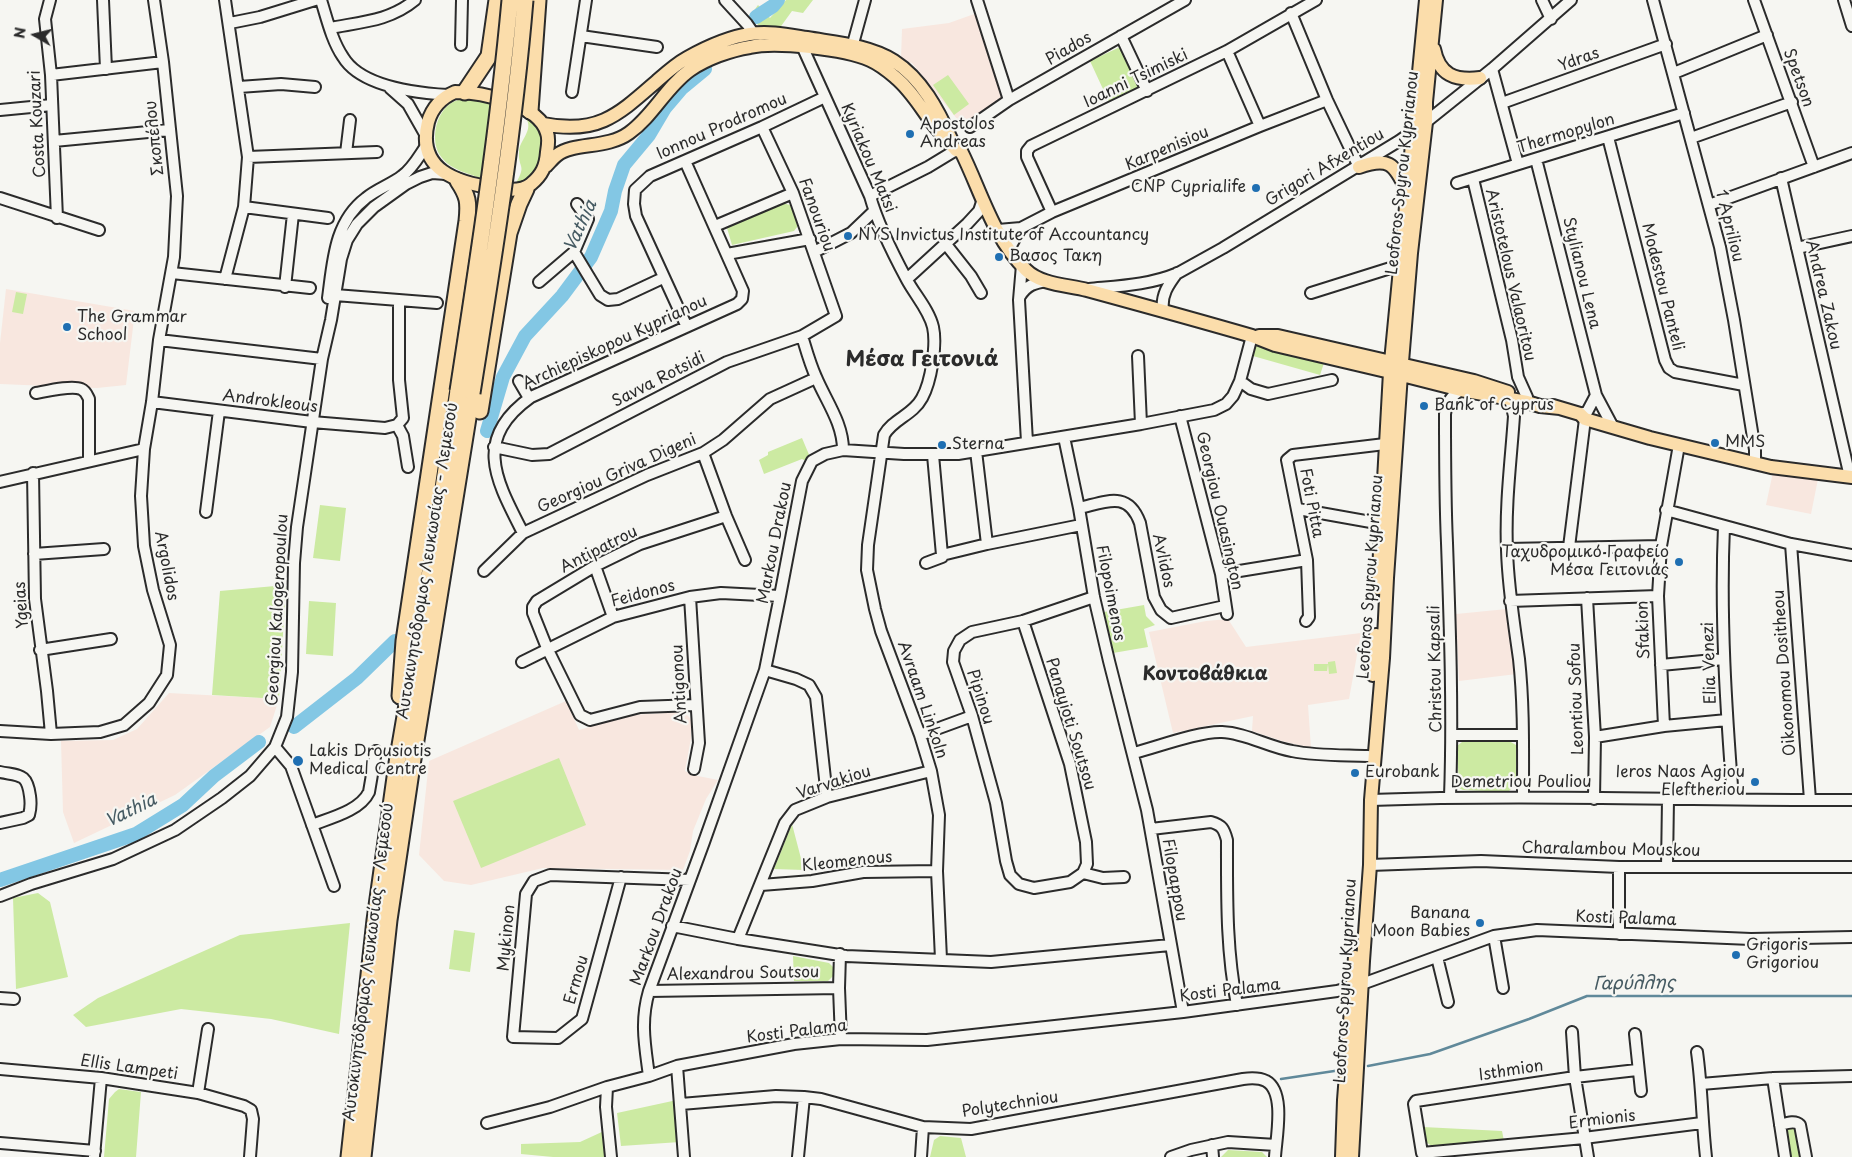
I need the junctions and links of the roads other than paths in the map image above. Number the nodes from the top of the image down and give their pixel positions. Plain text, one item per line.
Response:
1 (50, 0) edge
2 (102, 0) edge
3 (154, 0) edge
4 (226, 0) edge
5 (315, 0) edge
6 (321, 0) edge
7 (415, 0) edge
8 (462, 0) edge
9 (497, 0) edge
10 (510, 0) edge
11 (525, 0) edge
12 (538, 0) edge
13 (586, 0) edge
14 (726, 0) edge
15 (865, 0) edge
16 (977, 0) edge
17 (1185, 0) edge
18 (1316, 0) edge
19 (1426, 0) edge
20 (1436, 0) edge
21 (1542, 0) edge
22 (1571, 0) edge
23 (1653, 0) edge
24 (1754, 0) edge
25 (1844, 0) edge
26 (1290, 13) junction
27 (1551, 18) junction
28 (230, 24) junction
29 (1852, 26) edge
30 (330, 28) junction
31 (754, 34) junction
32 (1766, 35) junction
33 (581, 36) junction
34 (1121, 36) junction
35 (1432, 39) junction
36 (1666, 44) junction
37 (462, 45) dead end
38 (657, 47) dead end
39 (803, 48) junction
40 (851, 50) junction
41 (1227, 51) junction
42 (163, 62) junction
43 (1492, 68) junction
44 (106, 69) junction
45 (1674, 73) junction
46 (51, 75) junction
47 (1480, 78) junction
48 (384, 84) junction
49 (315, 87) dead end
50 (239, 88) junction
51 (1148, 91) junction
52 (465, 92) junction
53 (572, 92) dead end
54 (448, 95) junction
55 (825, 97) junction
56 (1009, 100) junction
57 (1327, 100) junction
58 (1792, 102) junction
59 (1502, 104) junction
60 (52, 105) junction
61 (0, 110) edge
62 (530, 112) junction
63 (1684, 113) junction
64 (350, 120) dead end
65 (1426, 122) junction
66 (543, 124) junction
67 (1260, 126) junction
68 (762, 127) junction
69 (970, 127) dead end
70 (169, 130) junction
71 (1413, 132) junction
72 (1608, 137) junction
73 (1691, 138) junction
74 (426, 140) junction
75 (54, 141) junction
76 (956, 150) junction
77 (377, 152) dead end
78 (346, 153) junction
79 (1852, 153) edge
80 (248, 157) junction
81 (1536, 159) junction
82 (685, 160) junction
83 (1518, 164) junction
84 (546, 166) junction
85 (1359, 166) junction
86 (1814, 167) junction
87 (452, 177) junction
88 (1781, 178) junction
89 (1473, 179) junction
90 (1457, 183) dead end
91 (526, 188) junction
92 (1407, 192) junction
93 (793, 193) junction
94 (870, 196) junction
95 (0, 198) edge
96 (981, 198) junction
97 (577, 204) dead end
98 (1709, 205) junction
99 (244, 207) junction
100 (874, 211) junction
101 (1052, 212) junction
102 (293, 214) junction
103 (57, 218) junction
104 (328, 218) dead end
105 (715, 226) junction
106 (1021, 228) junction
107 (99, 230) dead end
108 (998, 230) junction
109 (1852, 238) edge
110 (810, 239) junction
111 (945, 243) junction
112 (1797, 248) junction
113 (1009, 249) junction
114 (574, 252) junction
115 (814, 252) junction
116 (727, 254) junction
117 (1022, 265) junction
118 (1400, 266) junction
119 (172, 273) junction
120 (1178, 273) junction
121 (663, 278) junction
122 (225, 279) junction
123 (907, 279) junction
124 (1048, 281) junction
125 (539, 282) dead end
126 (285, 286) junction
127 (310, 288) dead end
128 (1085, 289) junction
129 (981, 293) dead end
130 (1311, 293) dead end
131 (335, 295) junction
132 (399, 300) junction
133 (1018, 300) junction
134 (437, 303) dead end
135 (1163, 310) junction
136 (836, 316) joint
137 (686, 325) junction
138 (802, 336) junction
139 (1252, 336) junction
140 (326, 337) junction
141 (159, 340) junction
142 (1138, 356) dead end
143 (322, 359) junction
144 (1396, 368) junction
145 (816, 378) junction
146 (1518, 378) junction
147 (1332, 380) dead end
148 (519, 381) dead end
149 (1240, 381) junction
150 (1744, 385) junction
151 (1461, 390) junction
152 (36, 392) dead end
153 (465, 392) junction
154 (1596, 395) junction
155 (1509, 396) junction
156 (529, 398) junction
157 (1527, 399) junction
158 (152, 402) junction
159 (218, 411) junction
160 (1180, 416) junction
161 (1514, 416) junction
162 (1583, 417) junction
163 (312, 422) junction
164 (1141, 424) junction
165 (397, 425) junction
166 (1613, 427) junction
167 (1064, 437) junction
168 (1027, 442) junction
169 (1385, 444) junction
170 (1679, 446) junction
171 (494, 447) junction
172 (144, 449) junction
173 (843, 450) junction
174 (976, 451) junction
175 (703, 453) junction
176 (881, 453) junction
177 (933, 455) junction
178 (89, 461) junction
179 (1755, 463) junction
180 (408, 467) dead end
181 (34, 473) junction
182 (1851, 477) edge
183 (0, 482) edge
184 (1079, 508) junction
185 (1298, 509) junction
186 (1666, 510) junction
187 (206, 512) dead end
188 (726, 516) junction
189 (1081, 524) junction
190 (1382, 524) junction
191 (1724, 526) junction
192 (523, 532) junction
193 (987, 544) junction
194 (1791, 544) junction
195 (1661, 546) junction
196 (1569, 547) junction
197 (104, 549) dead end
198 (1506, 549) junction
199 (34, 554) junction
200 (942, 555) junction
201 (1852, 555) edge
202 (746, 560) dead end
203 (1307, 560) junction
204 (926, 562) dead end
205 (594, 566) junction
206 (484, 571) dead end
207 (1220, 574) junction
208 (780, 596) junction
209 (1658, 596) junction
210 (690, 597) junction
211 (1094, 597) junction
212 (1587, 598) junction
213 (1510, 601) junction
214 (1226, 610) joint
215 (613, 617) junction
216 (1023, 621) junction
217 (1306, 621) dead end
218 (111, 639) dead end
219 (546, 648) junction
220 (40, 650) junction
221 (1724, 659) junction
222 (522, 662) dead end
223 (1661, 665) junction
224 (764, 670) junction
225 (696, 705) junction
226 (972, 716) junction
227 (1727, 720) junction
228 (1664, 726) junction
229 (0, 731) edge
230 (51, 734) junction
231 (1523, 734) junction
232 (920, 735) junction
233 (1453, 735) junction
234 (1595, 737) junction
235 (275, 747) junction
236 (376, 751) dead end
237 (1134, 754) junction
238 (1368, 756) junction
239 (404, 764) junction
240 (694, 769) dead end
241 (931, 771) junction
242 (0, 772) edge
243 (827, 797) junction
244 (1450, 797) junction
245 (1523, 797) junction
246 (1668, 798) junction
247 (1732, 798) junction
248 (1594, 799) junction
249 (1371, 800) junction
250 (1810, 800) junction
251 (1852, 800) edge
252 (0, 823) edge
253 (312, 825) junction
254 (1151, 829) junction
255 (1370, 865) junction
256 (1619, 866) junction
257 (1667, 867) junction
258 (1852, 867) edge
259 (938, 871) junction
260 (1083, 873) junction
261 (621, 877) junction
262 (1124, 877) dead end
263 (690, 880) junction
264 (760, 885) junction
265 (334, 886) dead end
266 (0, 896) edge
267 (672, 926) junction
268 (1619, 934) junction
269 (1494, 936) junction
270 (1852, 937) edge
271 (738, 939) junction
272 (1170, 946) junction
273 (840, 954) junction
274 (1437, 957) junction
275 (941, 960) junction
276 (1358, 985) junction
277 (839, 988) junction
278 (1503, 988) dead end
279 (649, 991) junction
280 (0, 998) edge
281 (14, 999) dead end
282 (1448, 1002) dead end
283 (1237, 1005) junction
284 (1183, 1012) junction
285 (208, 1029) dead end
286 (1572, 1032) dead end
287 (1635, 1034) dead end
288 (513, 1037) joint
289 (840, 1039) junction
290 (1697, 1052) dead end
291 (677, 1066) junction
292 (0, 1069) edge
293 (1638, 1070) junction
294 (649, 1076) junction
295 (1852, 1076) edge
296 (1575, 1077) junction
297 (101, 1078) junction
298 (1773, 1078) junction
299 (1701, 1084) junction
300 (607, 1087) junction
301 (1640, 1091) dead end
302 (198, 1093) junction
303 (804, 1097) junction
304 (681, 1104) junction
305 (487, 1123) dead end
306 (1702, 1123) junction
307 (1780, 1124) junction
308 (1417, 1126) joint
309 (924, 1127) junction
310 (1584, 1138) junction
311 (0, 1142) edge
312 (1212, 1145) junction
313 (1276, 1145) junction
314 (94, 1154) edge
315 (250, 1157) edge
316 (349, 1157) edge
317 (362, 1157) edge
318 (611, 1157) edge
319 (684, 1157) edge
320 (798, 1157) edge
321 (921, 1157) edge
322 (1171, 1157) edge
323 (1212, 1157) edge
324 (1275, 1157) edge
325 (1342, 1157) edge
326 (1352, 1157) edge
327 (1588, 1157) edge
328 (1706, 1157) edge
329 (1785, 1157) edge
330 (1806, 1157) edge

1 - 46 street, Costa Kouzari
2 - 44 street
3 - 42 street, Σκοπέλου
4 - 28 street
5 - 28 street
6 - 30 street
7 - 30 street
8 - 37 street
9 - 52 highway
10 - 153 highway, Αυτοκινητόδρομος Λευκωσίας - Λεμεσού, bridge
11 - 153 highway, Αυτοκινητόδρομος Λευκωσίας - Λεμεσού, bridge
12 - 62 highway
13 - 33 street
14 - 31 street
15 - 40 street
16 - 56 street
17 - 34 street, Piados
18 - 26 street, Ioanni Tsimiski
19 - 71 main road, Leoforos Spyrou Kyprianou
20 - 35 main road, Leoforos Spyrou Kyprianou
21 - 27 street
22 - 27 street, Grigori Afxentiou
23 - 36 street, 1 Apriliou
24 - 32 street, Spetson
25 - 29 street
26 - 41 street, Ioanni Tsimiski
26 - 57 street
27 - 43 street, Grigori Afxentiou
28 - 50 street
30 - 48 street
31 - 40 main road
31 - 66 main road
32 - 45 street
32 - 58 street, Spetson
33 - 38 street
33 - 53 street
34 - 51 street
34 - 56 street, Piados
35 - 47 main road
35 - 65 main road, Leoforos Spyrou Kyprianou
36 - 45 street, 1 Apriliou
36 - 59 street, Ydras
39 - 40 main road
39 - 55 street, Kyriakou Matsi
39 - 84 main road
40 - 76 main road
41 - 51 street, Ioanni Tsimiski
41 - 67 street
42 - 44 street
42 - 70 street, Σκοπέλου
43 - 47 street, Grigori Afxentiou
43 - 59 street
44 - 46 street
45 - 63 street, 1 Apriliou
46 - 60 street, Costa Kouzari
47 - 65 street, Grigori Afxentiou
48 - 54 street
48 - 74 street
49 - 50 street
50 - 80 street
51 - 101 street, Ioanni Tsimiski
52 - 54 main road
52 - 62 main road
54 - 74 main road
55 - 68 street, Ionnou Prodromou
55 - 94 street, Kyriakou Matsi
56 - 69 street, Piados
57 - 67 street, Karpenisiou
57 - 85 street
58 - 73 street
58 - 86 street, Spetson
59 - 83 street
60 - 61 street
60 - 75 street, Costa Kouzari
62 - 66 main road
63 - 72 street, Thermopylon
63 - 73 street, 1 Apriliou
64 - 78 street
65 - 71 street, Grigori Afxentiou
65 - 144 main road, Leoforos Spyrou Kyprianou
66 - 84 main road
67 - 101 street, Karpenisiou
68 - 82 street, Ionnou Prodromou
68 - 93 street, Fanouriou
70 - 75 street
70 - 119 street, Σκοπέλου
71 - 85 street, Grigori Afxentiou
71 - 92 main road, Leoforos Spyrou Kyprianou
72 - 81 street, Thermopylon
72 - 150 street, Modestou Panteli
73 - 98 street, 1 Apriliou
74 - 87 main road
74 - 140 street
75 - 103 street, Costa Kouzari
76 - 94 street
76 - 96 main road
77 - 78 street
78 - 80 street
79 - 86 street
80 - 99 street
81 - 83 street, Thermopylon
81 - 154 street, Stylianou Lena
82 - 105 street
82 - 121 street, Ionnou Prodromou
83 - 89 street, Thermopylon
84 - 91 main road
85 - 92 main road
85 - 120 street, Grigori Afxentiou
86 - 88 street
87 - 91 main road
87 - 131 street
87 - 239 highway
88 - 98 street
88 - 112 street, Andrea Zakou
89 - 90 street, Thermopylon
89 - 146 street, Aristotelous Valaoritou
91 - 239 highway
92 - 118 main road, Leoforos Spyrou Kyprianou
93 - 105 street
93 - 110 street, Fanouriou
94 - 100 street, Kyriakou Matsi
95 - 103 street
96 - 108 main road
96 - 111 street
97 - 114 street
98 - 150 street, 1 Apriliou
99 - 102 street
99 - 122 street
100 - 115 street
100 - 123 street, Kyriakou Matsi
101 - 106 street, Karpenisiou
102 - 104 street
102 - 126 street
103 - 107 street
105 - 116 street
106 - 108 street, Karpenisiou
106 - 113 street
108 - 113 main road
109 - 112 street
110 - 115 street, Fanouriou
110 - 116 street
111 - 123 street
111 - 129 street
112 - 182 street, Andrea Zakou
113 - 117 main road
114 - 121 street
114 - 125 street
115 - 136 street, Fanouriou
116 - 137 street, Archiepiskopou Kyprianou
117 - 124 main road
117 - 133 street
118 - 130 street
118 - 144 main road, Leoforos Spyrou Kyprianou
119 - 122 street
119 - 141 street, Argolidos
120 - 128 street, Grigori Afxentiou
120 - 135 street, Grigori Afxentiou
121 - 137 street
122 - 126 street
123 - 176 street, Kyriakou Matsi
124 - 128 main road
124 - 133 street
126 - 127 street
128 - 135 main road
131 - 132 street
131 - 140 street
132 - 134 street
132 - 165 street
133 - 168 street
135 - 139 main road
136 - 138 street, Savva Rotsidi
137 - 156 street, Archiepiskopou Kyprianou
138 - 145 street
138 - 171 street, Savva Rotsidi
139 - 144 main road
139 - 149 street, Markou Drakou
140 - 143 street, Georgiou Kalogeropoulou
141 - 143 street
141 - 158 street, Argolidos
142 - 164 street
143 - 163 street, Georgiou Kalogeropoulou
144 - 151 main road
144 - 155 main road
144 - 169 main road, Leoforos Spyrou Kyprianou
144 - 249 main road, Leoforos Spyrou Kyprianou
145 - 173 street
145 - 175 street, Georgiou Griva Digeni
146 - 155 street, Aristotelous Valaoritou
146 - 157 street, Aristotelous Valaoritou
147 - 149 street
148 - 156 street
149 - 160 street, Markou Drakou
150 - 179 street, 1 Apriliou
151 - 155 main road
151 - 233 street, Christou Kapsali
152 - 178 street
153 - 239 highway, Αυτοκινητόδρομος Λευκωσίας - Λεμεσού
154 - 162 street
154 - 166 street, Stylianou Lena
155 - 157 main road
155 - 161 street
156 - 171 street, Archiepiskopou Kyprianou
157 - 161 street
157 - 162 main road
158 - 159 street, Androkleous
158 - 172 street, Argolidos
159 - 163 street, Androkleous
159 - 187 street
160 - 164 street, Markou Drakou
160 - 207 street, Georgiou Ouasington
161 - 198 street
162 - 166 main road
162 - 196 street
163 - 165 street, Androkleous
163 - 235 street, Georgiou Kalogeropoulou
164 - 167 street, Markou Drakou
165 - 180 street
166 - 170 main road
167 - 168 street, Markou Drakou
167 - 184 street, Filopoimenos
168 - 174 street, Markou Drakou
169 - 185 street, Foti Pitta
169 - 190 main road, Leoforos Spyrou Kyprianou
170 - 179 main road
170 - 186 street, Sfakion
171 - 192 street
172 - 178 street
172 - 230 street, Argolidos
173 - 176 street, Markou Drakou
173 - 208 street, Markou Drakou
174 - 177 street, Markou Drakou
174 - 193 street
175 - 188 street
175 - 192 street, Georgiou Griva Digeni
176 - 177 street, Markou Drakou
176 - 232 street, Avraam Linkoln
177 - 200 street
178 - 181 street
179 - 182 main road
181 - 183 street
181 - 199 street, Ygeias
184 - 189 street, Filopoimenos
184 - 214 street, Avlidos
185 - 190 street
185 - 203 street, Foti Pitta
186 - 191 street
186 - 195 street, Sfakion
188 - 202 street
188 - 205 street, Antipatrou
189 - 193 street
189 - 211 street, Filopoimenos
190 - 238 main road, Leoforos Spyrou Kyprianou
191 - 194 street
191 - 221 street, Elia Venezi
192 - 206 street, Georgiou Griva Digeni
193 - 200 street
194 - 201 street
194 - 250 street, Oikonomou Dositheou
195 - 196 street
195 - 209 street, Sfakion
196 - 198 street
197 - 199 street
198 - 213 street
199 - 220 street, Ygeias
200 - 204 street
203 - 207 street
203 - 217 street, Foti Pitta
205 - 215 street
205 - 219 street, Antipatrou
207 - 214 street, Georgiou Ouasington
208 - 210 street, Feidonos
208 - 224 street, Markou Drakou
209 - 212 street
209 - 223 street, Sfakion
210 - 215 street, Feidonos
210 - 225 street, Antigonou
211 - 216 street, Pipinou
211 - 237 street, Filopoimenos
212 - 213 street
212 - 234 street, Leontiou Sofou
213 - 231 street
215 - 219 street, Feidonos
216 - 226 street, Pipinou
216 - 260 street, Panayioti Soutsou
218 - 220 street
219 - 222 street, Feidonos
219 - 225 street
220 - 230 street, Ygeias
221 - 223 street
221 - 227 street, Elia Venezi
223 - 228 street, Sfakion
224 - 243 street
224 - 263 street, Markou Drakou
225 - 240 street, Antigonou
226 - 232 street
226 - 260 street, Pipinou
227 - 228 street
227 - 247 street, Elia Venezi
228 - 234 street
229 - 230 street, Argolidos
231 - 233 street
231 - 245 street
232 - 241 street, Avraam Linkoln
233 - 244 street, Christou Kapsali
234 - 248 street, Leontiou Sofou
235 - 253 street
235 - 266 street, Georgiou Kalogeropoulou
236 - 253 street
237 - 238 street
237 - 254 street, Filopappou
238 - 276 main road, Leoforos Spyrou Kyprianou
239 - 316 highway, Αυτοκινητόδρομος Λευκωσίας - Λεμεσού
239 - 317 highway, Αυτοκινητόδρομος Λευκωσίας - Λεμεσού
241 - 243 street, Varvakiou
241 - 259 street, Avraam Linkoln
242 - 252 street
243 - 264 street, Varvakiou
244 - 245 street, Demetriou Pouliou
244 - 249 street, Demetriou Pouliou
245 - 248 street, Demetriou Pouliou
246 - 247 street, Demetriou Pouliou
246 - 248 street, Demetriou Pouliou
246 - 257 street
247 - 250 street, Demetriou Pouliou
249 - 255 main road, Leoforos Spyrou Kyprianou
250 - 251 street, Demetriou Pouliou
253 - 265 street
254 - 272 street, Filopappou
254 - 283 street
255 - 256 street, Charalambou Mouskou
255 - 276 main road, Leoforos Spyrou Kyprianou
256 - 257 street, Charalambou Mouskou
256 - 268 street
257 - 258 street, Charalambou Mouskou
259 - 264 street, Kleomenous
259 - 275 street, Avraam Linkoln
260 - 262 street
261 - 263 street, Mykinon
261 - 288 street, Ermou
261 - 288 street, Mykinon
263 - 267 street, Markou Drakou
264 - 271 street, Varvakiou
267 - 271 street
267 - 279 street, Markou Drakou
268 - 269 street, Kosti Palama
268 - 270 street, Kosti Palama
269 - 274 street, Kosti Palama
269 - 278 street
271 - 273 street
272 - 275 street
272 - 284 street, Filopappou
273 - 275 street
273 - 277 street
274 - 276 street, Kosti Palama
274 - 282 street
276 - 283 street, Kosti Palama
276 - 325 main road, Leoforos Spyrou Kyprianou
276 - 326 main road, Leoforos Spyrou Kyprianou
277 - 279 street, Alexandrou Soutsou
277 - 289 street
279 - 294 street, Markou Drakou
280 - 281 street
283 - 284 street, Kosti Palama
284 - 289 street, Kosti Palama
285 - 302 street
286 - 296 street
287 - 293 street
289 - 291 street, Kosti Palama
290 - 299 street
291 - 294 street, Kosti Palama
291 - 304 street
292 - 297 street, Ellis Lampeti
293 - 296 street, Isthmion
293 - 301 street
294 - 300 street, Kosti Palama
295 - 298 street
296 - 308 street, Isthmion
296 - 310 street
297 - 302 street, Ellis Lampeti
297 - 314 street
298 - 299 street
298 - 307 street
299 - 306 street
300 - 305 street, Kosti Palama
300 - 318 street
302 - 315 street, Ellis Lampeti
303 - 304 street, Polytechniou
303 - 309 street, Polytechniou
303 - 320 street
304 - 319 street
306 - 310 street, Ermionis
306 - 328 street
307 - 329 street
307 - 330 street
308 - 310 street, Ermionis
309 - 313 street, Polytechniou
309 - 321 street
310 - 327 street
311 - 314 street
312 - 313 street
312 - 322 street
312 - 323 street
313 - 324 street

